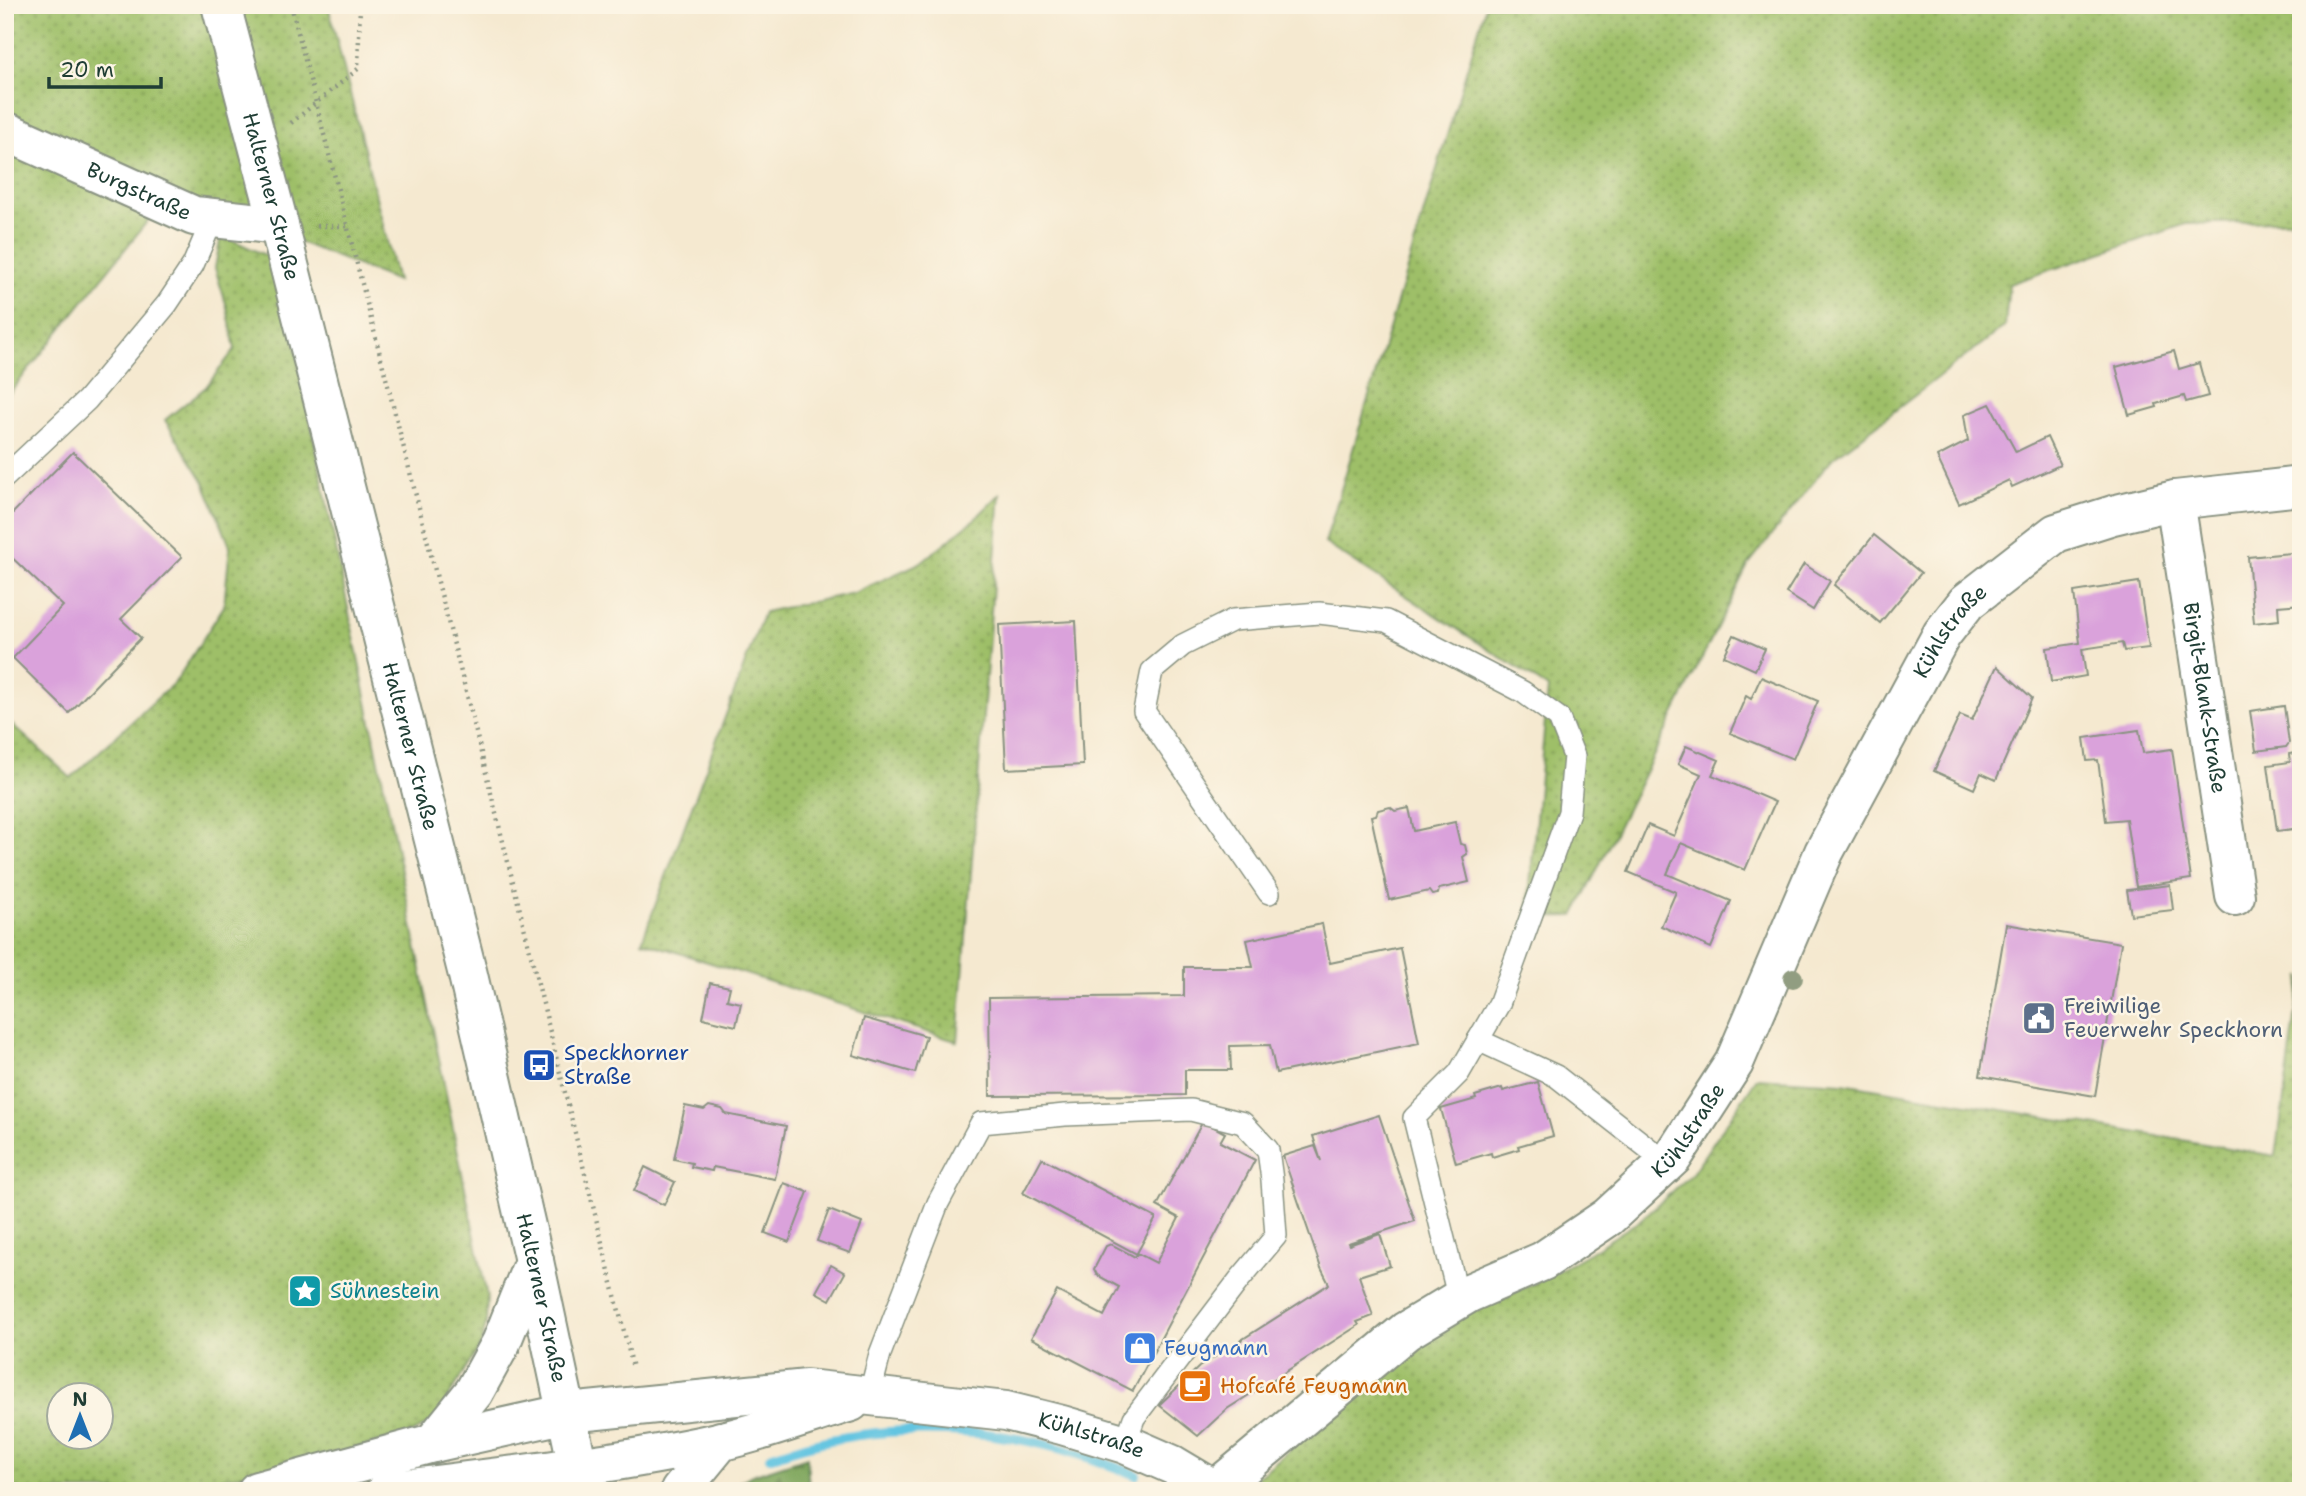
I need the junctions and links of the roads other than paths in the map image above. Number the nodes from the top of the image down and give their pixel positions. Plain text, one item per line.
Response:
1 (221, 5) edge
2 (5, 131) edge
3 (213, 218) junction
4 (279, 225) junction
5 (5, 478) edge
6 (2301, 485) edge
7 (2175, 500) junction
8 (1269, 893) dead end
9 (2235, 896) dead end
10 (1478, 1040) junction
11 (1667, 1163) junction
12 (534, 1261) junction
13 (1459, 1300) junction
14 (869, 1397) junction
15 (568, 1413) junction
16 (722, 1441) junction
17 (433, 1443) junction
18 (1125, 1444) junction
19 (581, 1479) edge
20 (257, 1491) edge
21 (386, 1491) edge
22 (680, 1491) edge
23 (1215, 1491) edge

1 - 4 street, Halterner Straße
2 - 3 street, Burgstraße
3 - 4 street, Burgstraße
3 - 5 lane
4 - 12 street, Halterner Straße
6 - 7 street, Kühlstraße
7 - 9 street, Birgit-Blank-Straße
7 - 11 street, Kühlstraße
8 - 10 lane
10 - 11 lane
10 - 13 lane
11 - 13 street, Kühlstraße
12 - 15 street, Halterner Straße
12 - 17 street
13 - 23 street, Kühlstraße
14 - 15 street, Kühlstraße
14 - 16 street, Kühlstraße
14 - 18 street, Kühlstraße
14 - 18 lane
15 - 17 street
15 - 19 street, Halterner Straße
16 - 19 street, Kühlstraße
16 - 22 street
17 - 20 street
18 - 23 street, Kühlstraße
19 - 21 street

